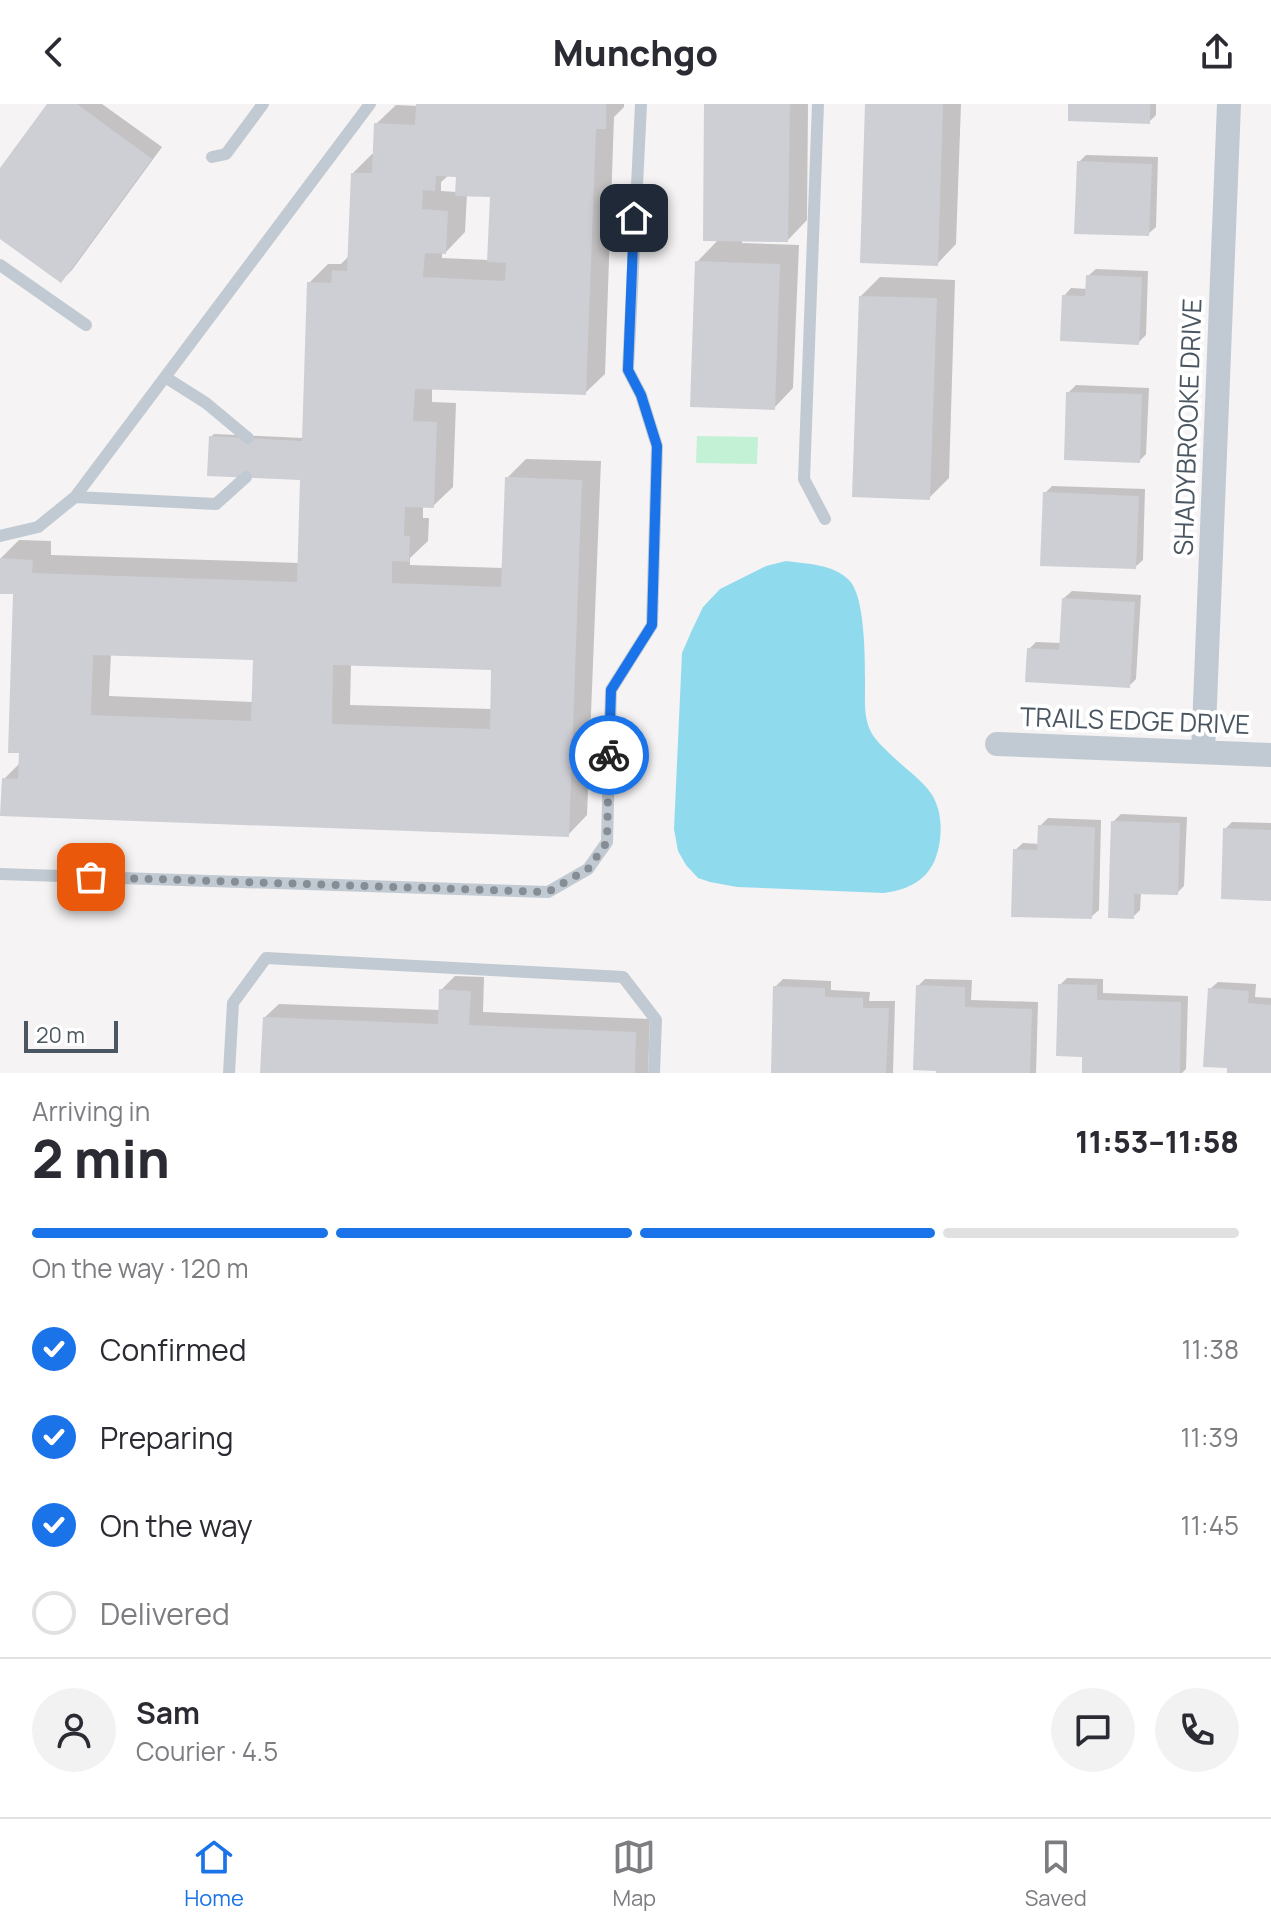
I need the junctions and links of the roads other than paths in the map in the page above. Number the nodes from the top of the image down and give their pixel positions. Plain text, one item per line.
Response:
1 (263, 104) edge
2 (370, 104) edge
3 (641, 104) edge
4 (818, 104) edge
5 (1229, 104) edge
6 (212, 157) dead end
7 (0, 265) edge
8 (86, 325) dead end
9 (165, 377) junction
10 (248, 438) dead end
11 (246, 477) dead end
12 (75, 497) junction
13 (825, 519) dead end
14 (0, 536) edge
15 (997, 744) dead end
16 (1203, 753) junction
17 (1271, 755) edge
18 (0, 874) edge
19 (229, 1073) edge
20 (654, 1073) edge

1 - 6 lane
2 - 9 lane
3 - 18 lane
4 - 13 lane
5 - 16 street, SHADYBROOKE DRIVE
7 - 8 lane
9 - 10 lane
9 - 12 lane
11 - 12 lane
12 - 14 lane
15 - 16 street, TRAILS EDGE DRIVE
16 - 17 street, TRAILS EDGE DRIVE
19 - 20 lane

